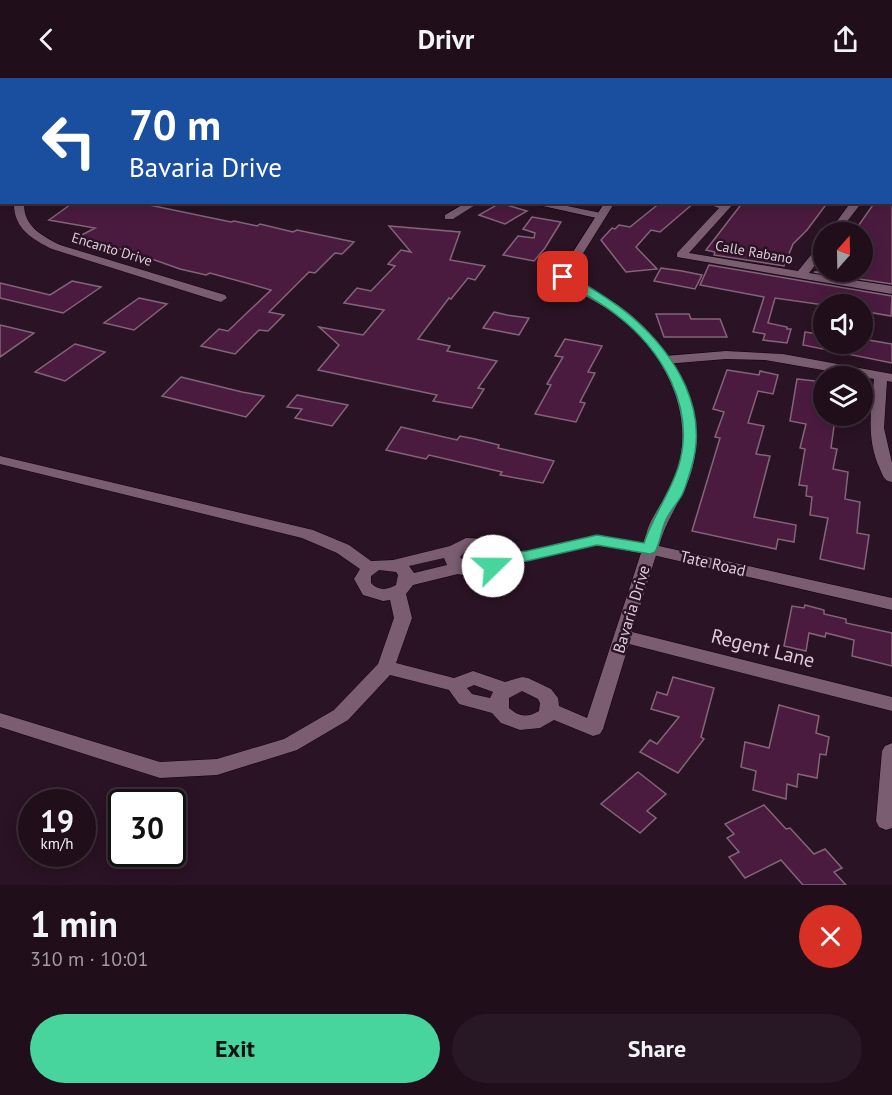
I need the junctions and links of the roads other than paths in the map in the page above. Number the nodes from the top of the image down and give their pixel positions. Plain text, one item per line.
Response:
1 (19, 204) edge
2 (472, 204) edge
3 (540, 204) edge
4 (608, 204) edge
5 (728, 204) edge
6 (855, 204) edge
7 (601, 216) junction
8 (449, 217) dead end
9 (841, 222) edge
10 (813, 260) edge
11 (800, 276) junction
12 (892, 290) edge
13 (221, 298) dead end
14 (664, 360) junction
15 (887, 377) edge
16 (0, 460) edge
17 (892, 478) edge
18 (650, 549) junction
19 (454, 550) junction
20 (497, 557) junction
21 (393, 565) junction
22 (370, 568) junction
23 (459, 568) junction
24 (403, 586) junction
25 (892, 604) edge
26 (622, 636) junction
27 (386, 667) junction
28 (455, 685) junction
29 (506, 689) junction
30 (892, 704) edge
31 (498, 707) junction
32 (550, 710) junction
33 (0, 720) edge
34 (892, 751) edge
35 (886, 821) dead end

1 - 13 street, Encanto Drive
2 - 8 street
3 - 7 street
4 - 7 street, Bavaria Drive
5 - 11 street, Calle Rabano
6 - 9 street
7 - 14 street, Bavaria Drive
10 - 11 street
11 - 12 street, Calle Rabano
14 - 15 street
14 - 18 street, Bavaria Drive
15 - 17 street
16 - 22 street
18 - 20 street, Tate Road
18 - 25 street, Tate Road
18 - 26 street, Bavaria Drive
19 - 20 street
19 - 21 street
19 - 23 street
20 - 23 street
21 - 22 street
21 - 24 street
22 - 24 street
23 - 24 street
24 - 27 street
26 - 30 street, Regent Lane
26 - 32 street, Bavaria Drive
27 - 28 street
27 - 33 street
28 - 29 street
28 - 31 street
29 - 31 street
29 - 32 street
31 - 32 street
34 - 35 street

